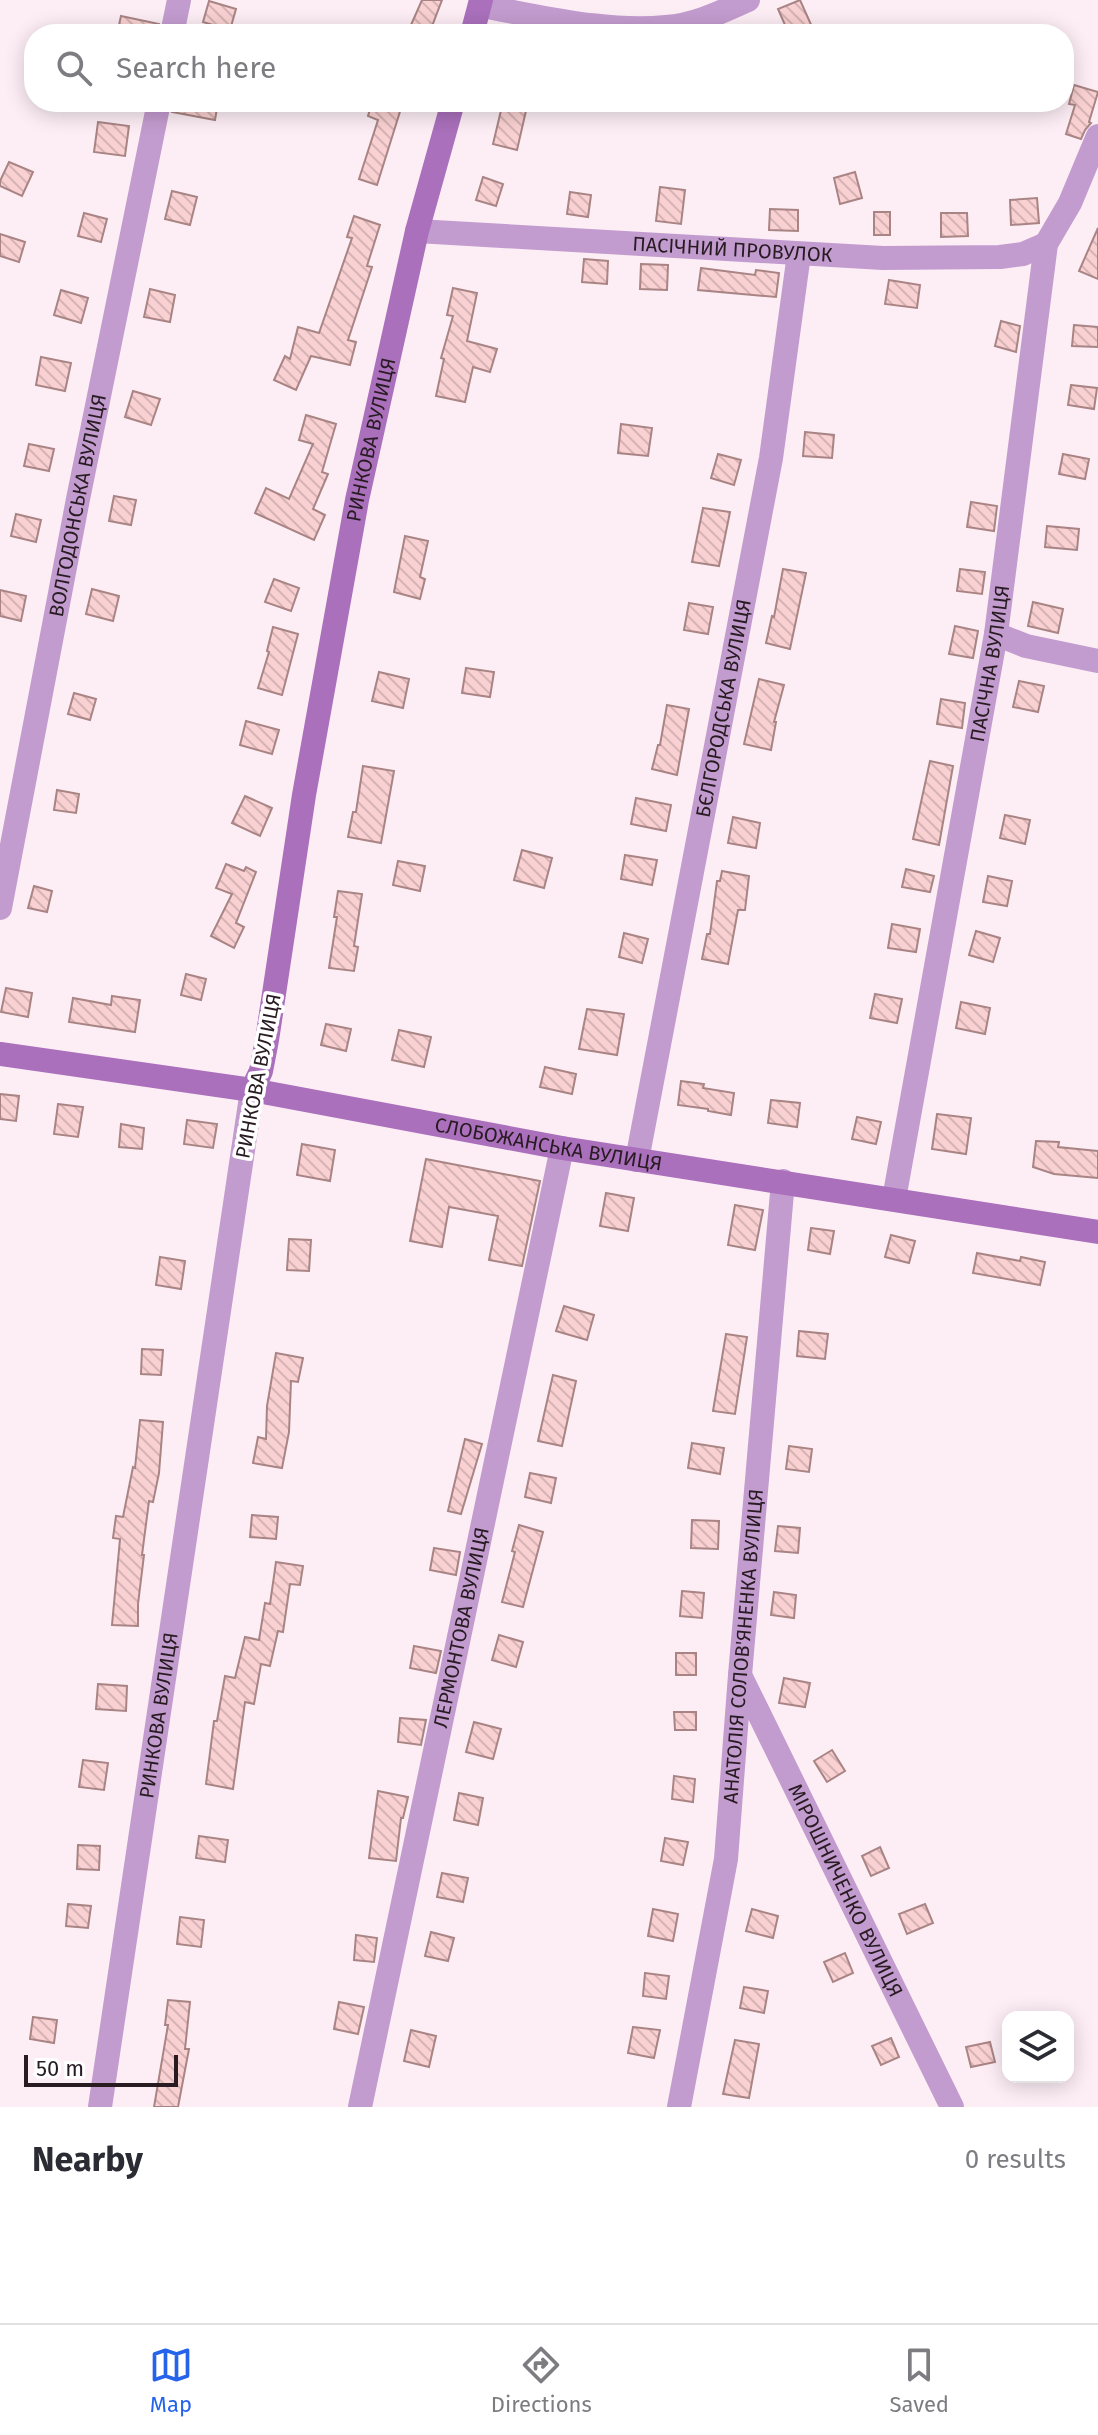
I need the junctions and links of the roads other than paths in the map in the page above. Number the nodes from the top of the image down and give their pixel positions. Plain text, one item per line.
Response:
1 (179, 0) edge
2 (748, 0) edge
3 (481, 3) edge
4 (174, 24) edge
5 (475, 24) edge
6 (590, 24) edge
7 (681, 24) edge
8 (157, 112) edge
9 (450, 112) edge
10 (1098, 136) edge
11 (417, 231) junction
12 (1046, 244) junction
13 (799, 254) junction
14 (996, 634) junction
15 (1098, 661) edge
16 (0, 908) edge
17 (0, 1054) edge
18 (252, 1090) junction
19 (562, 1148) junction
20 (637, 1160) junction
21 (783, 1181) junction
22 (894, 1199) junction
23 (1098, 1232) edge
24 (740, 1675) junction
25 (100, 2107) edge
26 (360, 2107) edge
27 (679, 2107) edge
28 (952, 2107) edge

1 - 4 street
2 - 7 street
3 - 5 main road
3 - 6 street
8 - 16 street, ВОЛГОДОНСЬКА ВУЛИЦЯ
9 - 11 main road, РИНКОВА ВУЛИЦЯ
10 - 12 street, ПАСІЧНА ВУЛИЦЯ
11 - 13 street, ПАСІЧНИЙ ПРОВУЛОК
11 - 18 main road, РИНКОВА ВУЛИЦЯ
12 - 13 street, ПАСІЧНИЙ ПРОВУЛОК
12 - 14 street, ПАСІЧНА ВУЛИЦЯ
13 - 20 street, БЄЛГОРОДСЬКА ВУЛИЦЯ
14 - 15 street
14 - 22 street, ПАСІЧНА ВУЛИЦЯ
17 - 18 main road, СЛОБОЖАНСЬКА ВУЛИЦЯ
18 - 19 main road, СЛОБОЖАНСЬКА ВУЛИЦЯ
18 - 25 street, РИНКОВА ВУЛИЦЯ
19 - 20 main road, СЛОБОЖАНСЬКА ВУЛИЦЯ
19 - 26 street, ЛЕРМОНТОВА ВУЛИЦЯ
20 - 21 main road, СЛОБОЖАНСЬКА ВУЛИЦЯ
21 - 22 main road, СЛОБОЖАНСЬКА ВУЛИЦЯ
21 - 24 street, АНАТОЛІЯ СОЛОВ'ЯНЕНКА ВУЛИЦЯ
22 - 23 main road, СЛОБОЖАНСЬКА ВУЛИЦЯ
24 - 27 street, АНАТОЛІЯ СОЛОВ'ЯНЕНКА ВУЛИЦЯ
24 - 28 street, МІРОШНИЧЕНКО ВУЛИЦЯ

